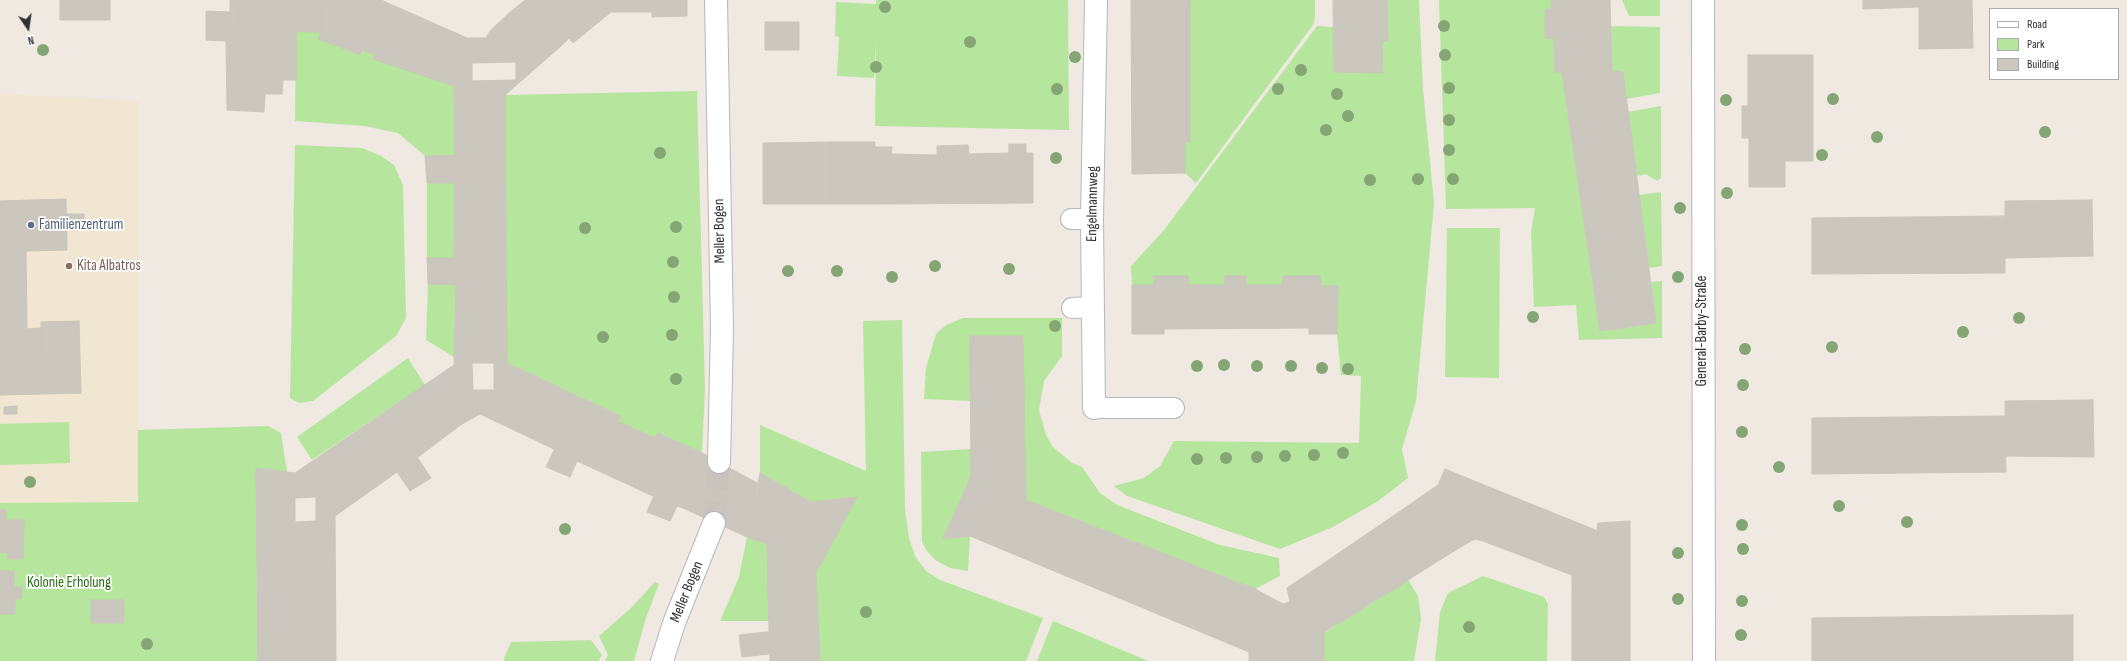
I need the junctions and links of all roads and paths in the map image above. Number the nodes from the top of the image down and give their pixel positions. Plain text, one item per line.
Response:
1 (716, 0) edge
2 (1096, 0) edge
3 (1703, 0) edge
4 (1094, 408) joint
5 (1174, 408) dead end
6 (719, 462) tunnel mouth
7 (714, 523) tunnel mouth
8 (662, 661) edge
9 (1704, 661) edge

1 - 6 street, Meller Bogen
2 - 4 street, Engelmannweg
3 - 9 street, General-Barby-Straße
4 - 5 lane
7 - 8 street, Meller Bogen

